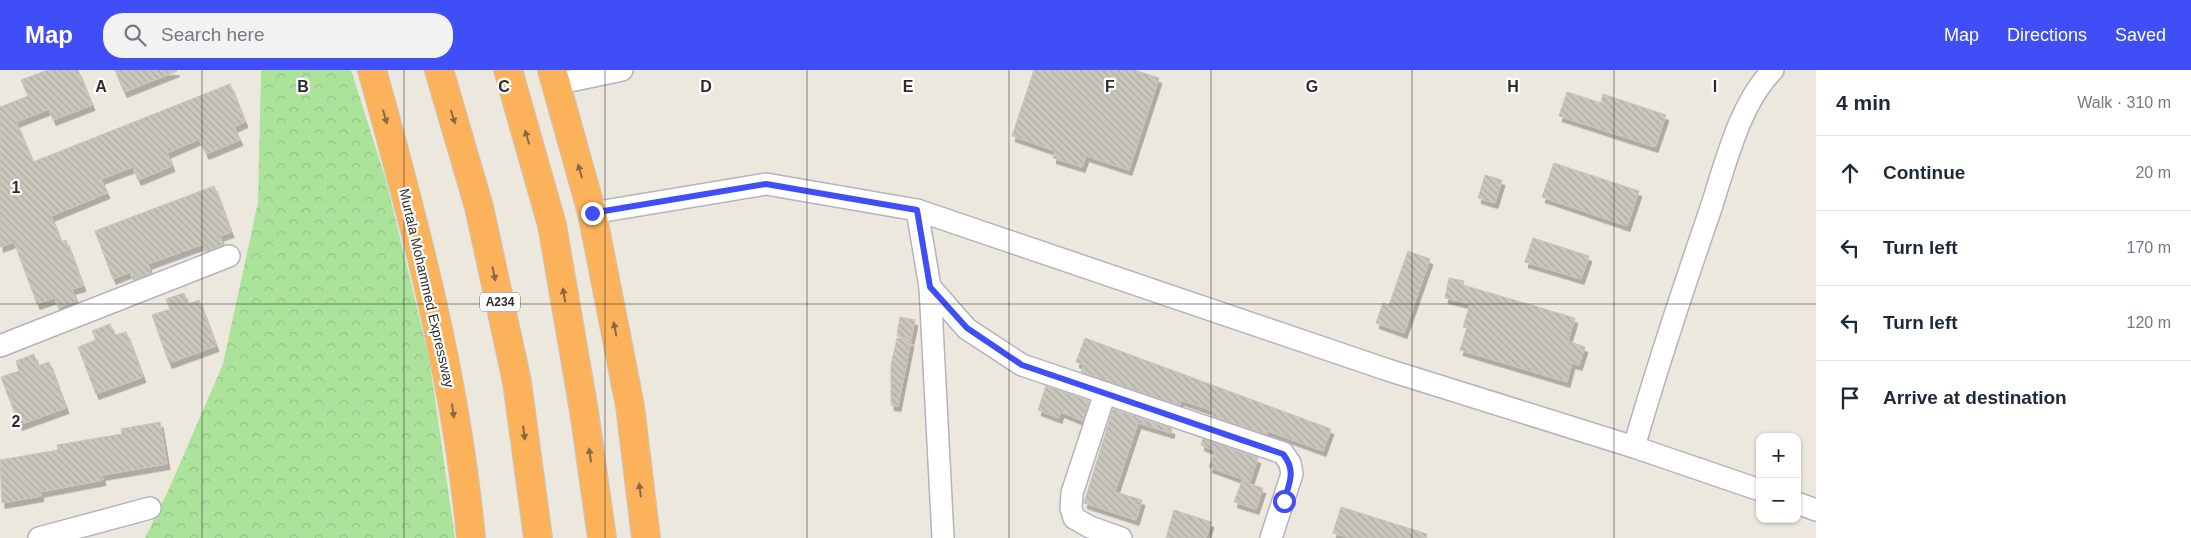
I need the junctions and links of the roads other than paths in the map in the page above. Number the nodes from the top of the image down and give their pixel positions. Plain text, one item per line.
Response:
1 (372, 70) edge
2 (439, 70) edge
3 (508, 70) edge
4 (622, 70) edge
5 (1773, 70) edge
6 (554, 77) edge
7 (917, 210) junction
8 (592, 213) junction
9 (230, 256) dead end
10 (930, 287) junction
11 (0, 346) edge
12 (1105, 393) junction
13 (1634, 447) junction
14 (1756, 489) edge
15 (1801, 504) edge
16 (150, 508) dead end
17 (1816, 510) edge
18 (39, 538) edge
19 (471, 538) edge
20 (538, 538) edge
21 (602, 538) edge
22 (646, 538) edge
23 (943, 538) edge
24 (1121, 538) edge
25 (1271, 538) edge

1 -> 19 highway, Murtala Mohammed Expressway
2 -> 20 highway, A234
21 -> 3 highway
4 - 6 street
5 - 13 street
8 -> 6 highway
7 - 8 street
7 - 10 street
7 - 13 street
22 -> 8 highway
9 - 11 street
10 - 12 street
10 - 23 street
12 - 24 street
12 - 25 street
13 - 14 street
15 - 17 street
16 - 18 street

